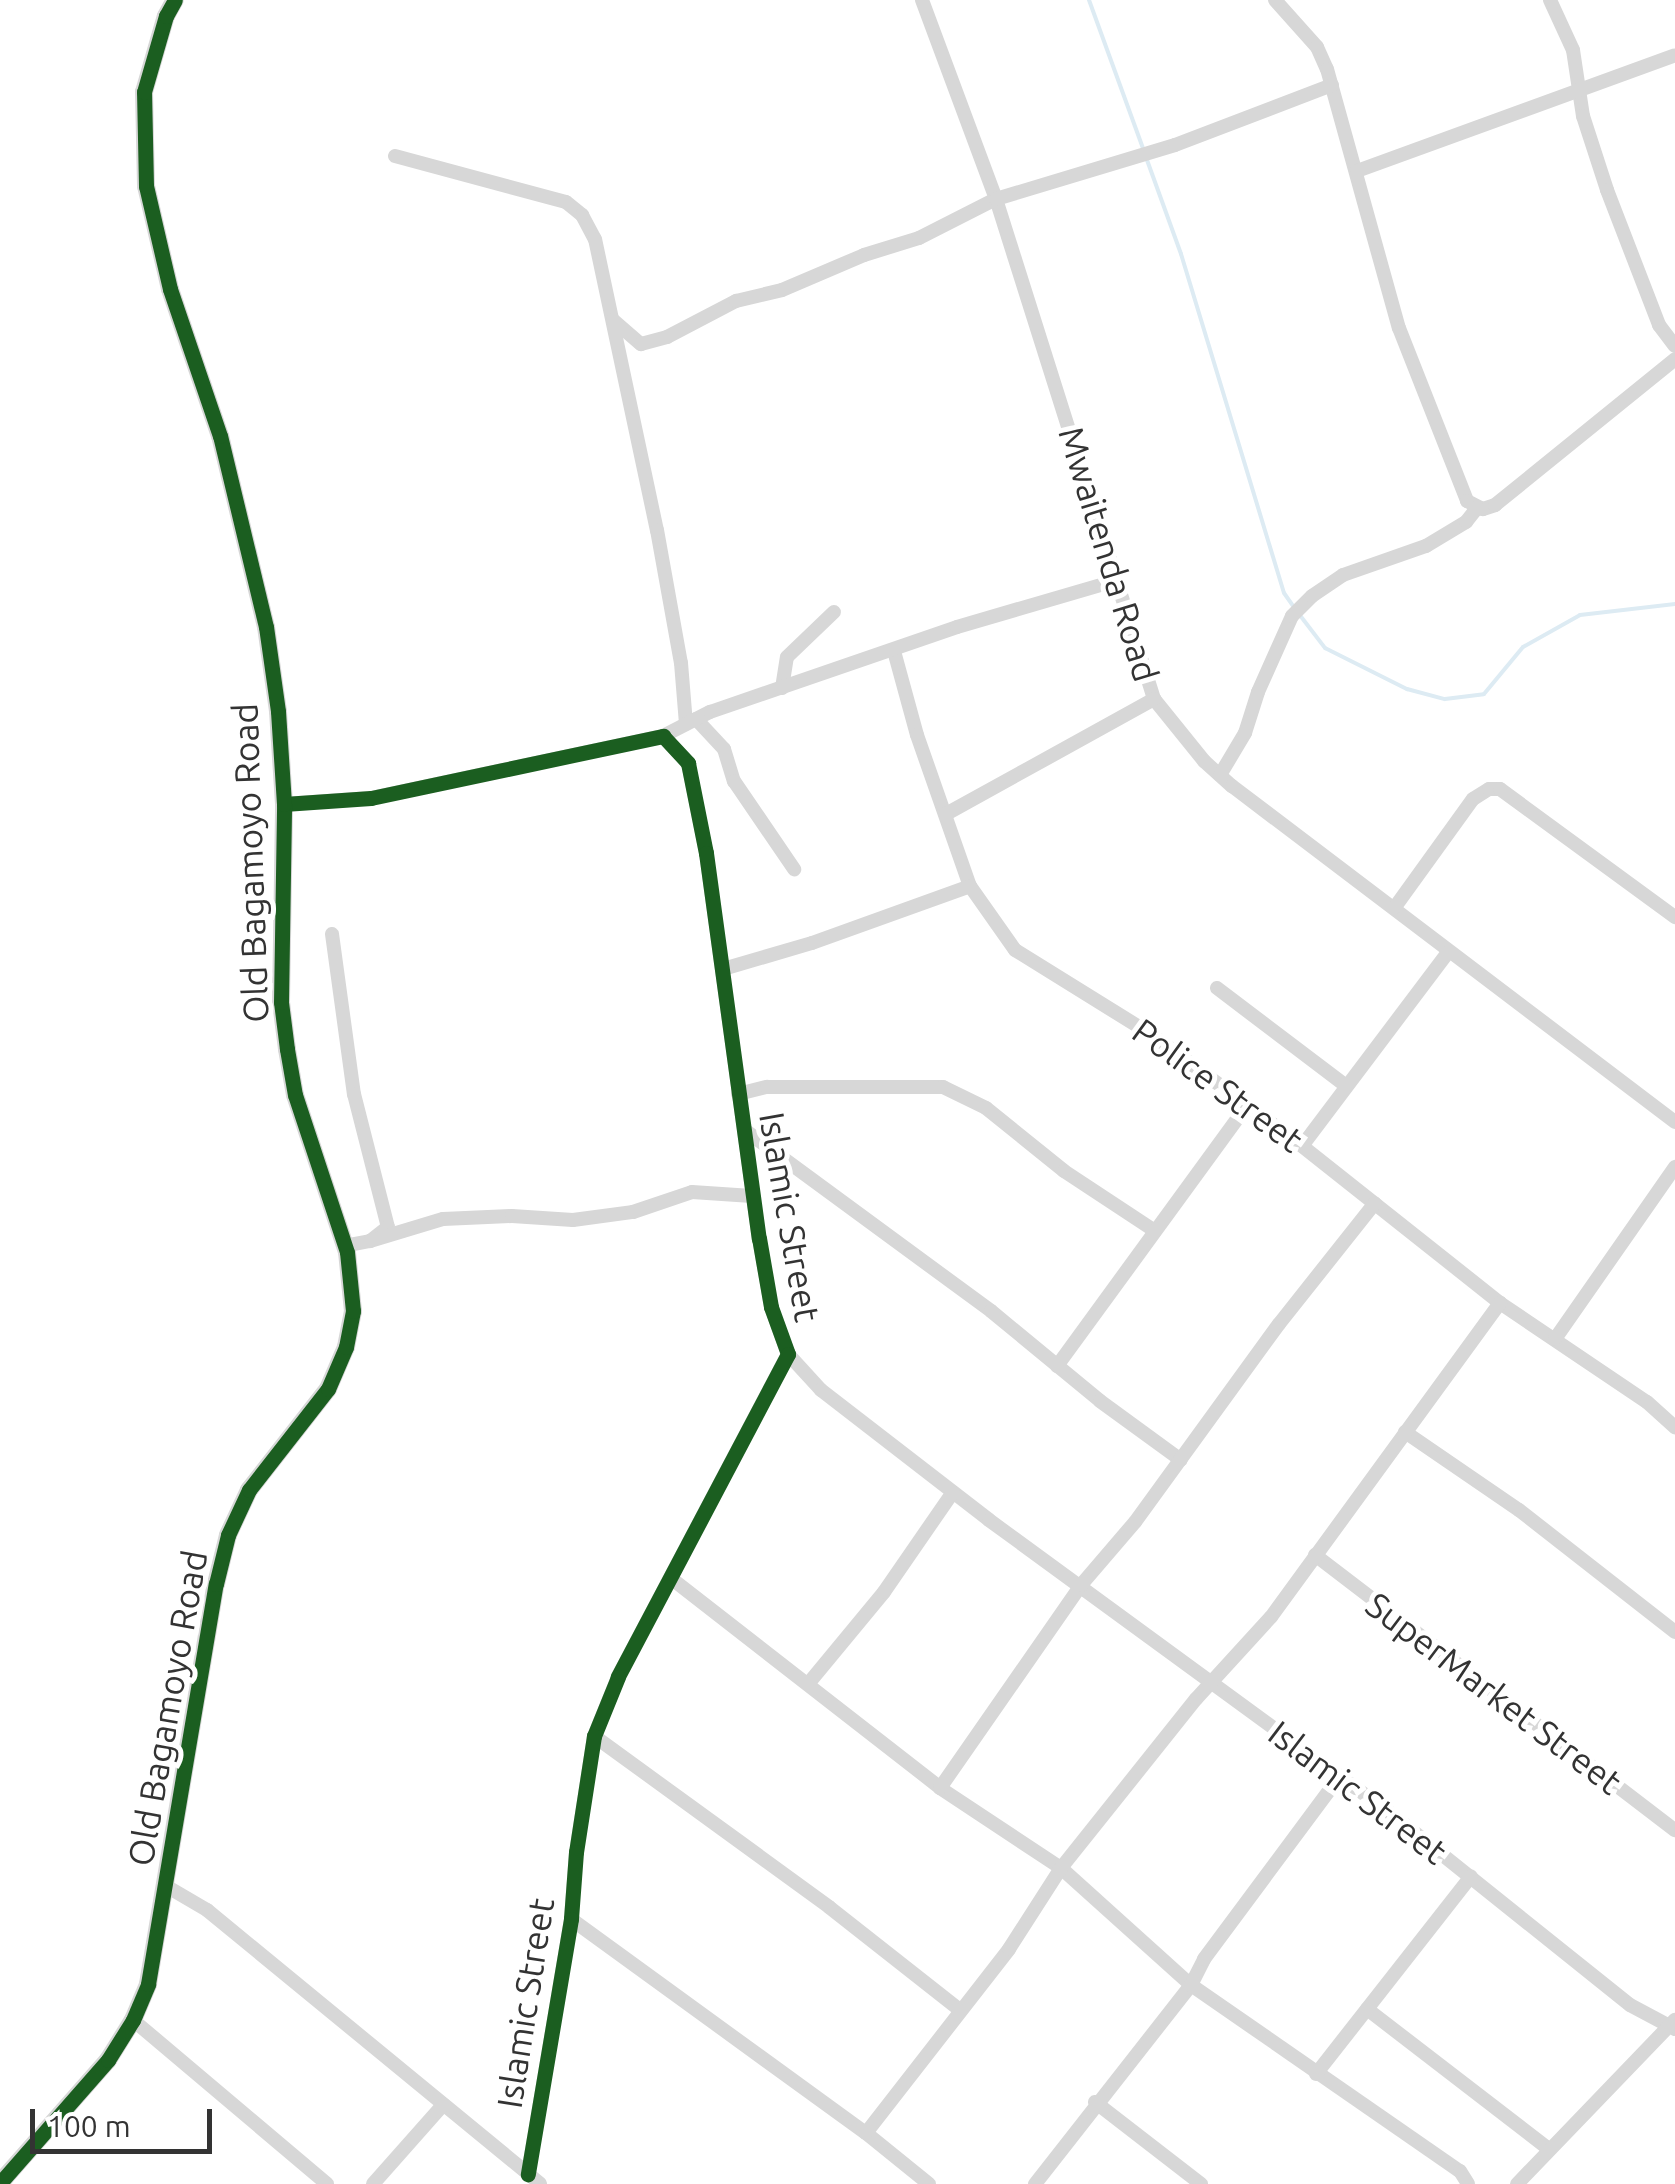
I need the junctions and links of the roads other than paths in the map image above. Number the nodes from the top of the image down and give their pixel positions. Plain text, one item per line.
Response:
1 (175, 0) edge
2 (922, 0) edge
3 (1275, 0) edge
4 (1550, 0) edge
5 (1675, 55) edge
6 (1332, 85) junction
7 (1579, 90) junction
8 (395, 156) dead end
9 (1357, 171) junction
10 (996, 199) junction
11 (613, 320) junction
12 (1675, 346) edge
13 (1675, 359) edge
14 (1477, 508) junction
15 (1118, 580) junction
16 (834, 612) dead end
17 (894, 651) junction
18 (782, 688) junction
19 (1154, 699) junction
20 (691, 722) junction
21 (663, 736) junction
22 (1220, 775) junction
23 (284, 804) junction
24 (946, 814) junction
25 (794, 870) dead end
26 (970, 886) junction
27 (1395, 908) junction
28 (1675, 917) edge
29 (332, 934) dead end
30 (1448, 952) junction
31 (722, 969) junction
32 (1217, 988) dead end
33 (1346, 1086) junction
34 (738, 1094) junction
35 (1246, 1107) junction
36 (1675, 1122) edge
37 (746, 1131) junction
38 (1302, 1146) junction
39 (1675, 1166) edge
40 (752, 1196) junction
41 (1375, 1204) junction
42 (1155, 1231) junction
43 (370, 1241) junction
44 (344, 1246) junction
45 (1500, 1304) junction
46 (1555, 1338) junction
47 (788, 1354) junction
48 (1057, 1366) junction
49 (1675, 1427) edge
50 (1405, 1432) junction
51 (1181, 1460) junction
52 (953, 1492) junction
53 (1315, 1554) junction
54 (672, 1579) junction
55 (1081, 1585) junction
56 (1675, 1632) edge
57 (1213, 1682) junction
58 (808, 1684) junction
59 (594, 1736) junction
60 (1340, 1776) junction
61 (940, 1788) junction
62 (1675, 1830) edge
63 (1061, 1868) junction
64 (1471, 1876) junction
65 (166, 1886) junction
66 (571, 1919) junction
67 (1191, 1985) junction
68 (1367, 2009) junction
69 (960, 2010) junction
70 (133, 2020) junction
71 (1673, 2025) edge
72 (1316, 2074) junction
73 (1095, 2102) junction
74 (443, 2105) junction
75 (866, 2133) junction
76 (1549, 2149) junction
77 (534, 2179) edge
78 (1038, 2179) edge
79 (0, 2182) edge
80 (328, 2184) edge
81 (373, 2184) edge
82 (929, 2184) edge
83 (1055, 2184) edge
84 (1201, 2184) edge
85 (1468, 2184) edge
86 (1517, 2184) edge

1 - 23 street, Old Bagamoyo Road
2 - 10 street, Mwaitenda Road
3 - 6 street
4 - 7 street
5 - 7 street
6 - 9 street
6 - 10 street
7 - 9 street
7 - 12 street
8 - 11 street
9 - 14 street
10 - 11 street
10 - 15 street, Mwaitenda Road
11 - 20 street
13 - 14 street
14 - 22 street
15 - 17 street
15 - 19 street, Mwaitenda Road
16 - 18 street
17 - 18 street
17 - 24 street, Police Street
18 - 20 street
19 - 22 street, Mwaitenda Road
19 - 24 street
20 - 21 street
20 - 25 street
21 - 23 street
21 - 31 street, Islamic Street
22 - 27 street, Mwaitenda Road
23 - 44 street, Old Bagamoyo Road
24 - 26 street, Police Street
26 - 31 street
26 - 35 street, Police Street
27 - 28 street
27 - 30 street, Mwaitenda Road
29 - 43 street
30 - 33 street
30 - 36 street, Mwaitenda Road
31 - 34 street, Islamic Street
32 - 33 street
33 - 38 street
34 - 37 street, Islamic Street
34 - 42 street
35 - 38 street, Police Street
35 - 42 street
37 - 40 street, Islamic Street
37 - 48 street
38 - 41 street, Police Street
39 - 46 street
40 - 43 street
40 - 47 street, Islamic Street
41 - 45 street, Police Street
41 - 51 street
42 - 48 street
43 - 44 street
44 - 65 street, Old Bagamoyo Road
45 - 46 street, Police Street
45 - 50 street
46 - 49 street, Police Street
47 - 52 street, Islamic Street
47 - 54 street, Islamic Street
48 - 51 street
50 - 53 street
50 - 56 street
51 - 55 street
52 - 55 street, Islamic Street
52 - 58 street
53 - 57 street
53 - 62 street, SuperMarket Street
54 - 58 street
54 - 59 street, Islamic Street
55 - 57 street, Islamic Street
55 - 61 street
57 - 60 street, Islamic Street
57 - 63 street
58 - 61 street
59 - 66 street, Islamic Street
59 - 69 street
60 - 64 street, Islamic Street
60 - 67 street
61 - 63 street
63 - 67 street
63 - 69 street
64 - 68 street
64 - 71 street, Islamic Street
65 - 70 street, Old Bagamoyo Road
65 - 74 street
66 - 75 street
66 - 77 street, Islamic Street
67 - 72 street
67 - 73 street
68 - 72 street
68 - 76 street
69 - 75 street
70 - 79 street, Old Bagamoyo Road
70 - 80 street
71 - 76 street
72 - 85 street
73 - 78 street
73 - 84 street
74 - 77 street
74 - 81 street
75 - 82 street
76 - 86 street
78 - 83 street

